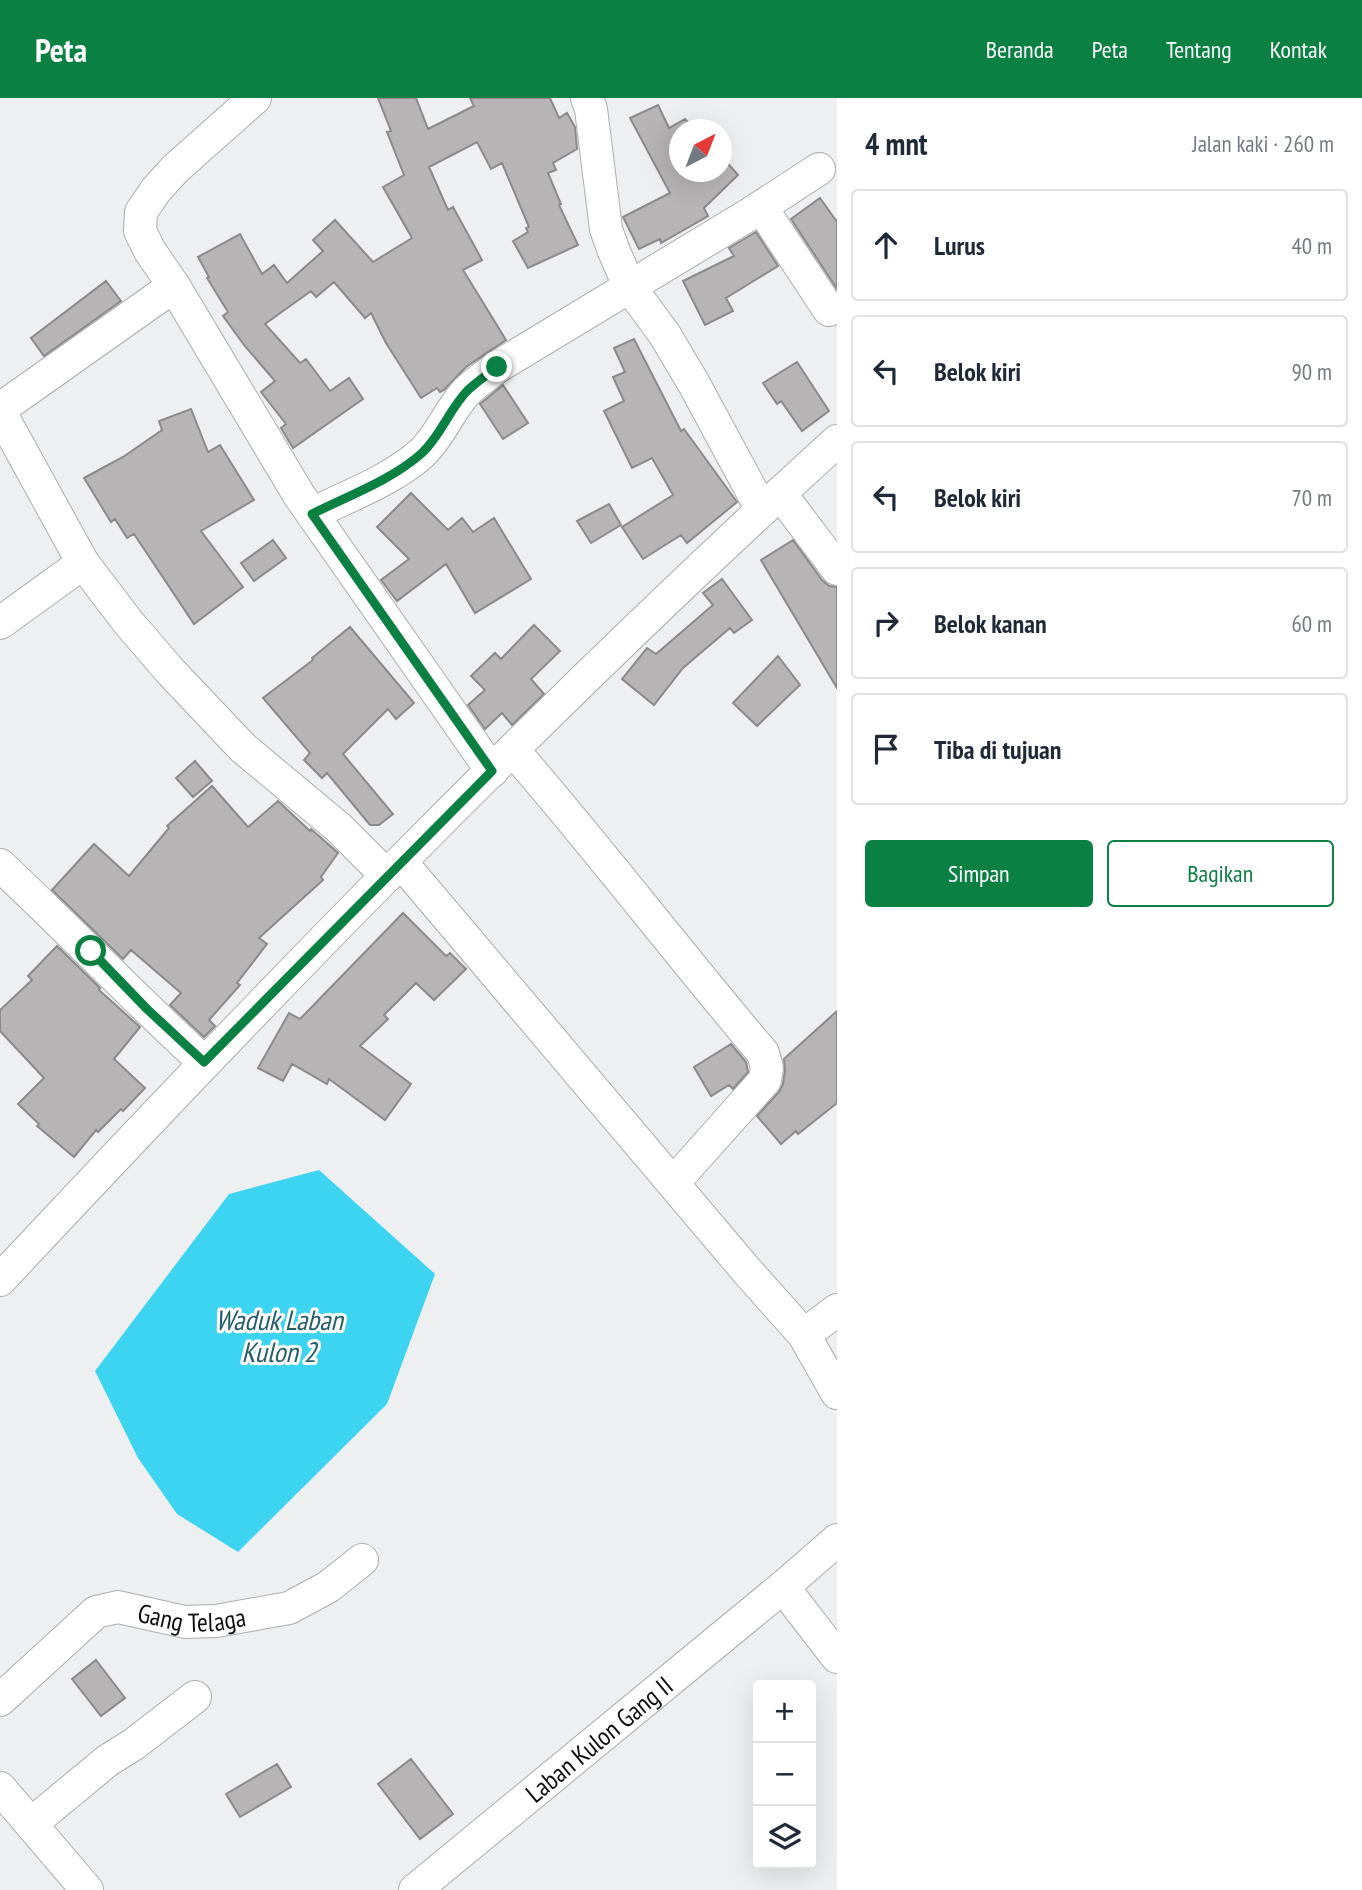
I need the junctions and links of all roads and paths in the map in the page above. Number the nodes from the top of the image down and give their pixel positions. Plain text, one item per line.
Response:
1 (255, 98) edge
2 (587, 98) edge
3 (819, 169) dead end
4 (761, 207) junction
5 (174, 286) junction
6 (629, 286) junction
7 (829, 310) dead end
8 (0, 410) edge
9 (837, 441) edge
10 (771, 501) junction
11 (312, 514) junction
12 (83, 563) junction
13 (837, 569) edge
14 (0, 623) edge
15 (503, 760) junction
16 (0, 865) edge
17 (394, 869) junction
18 (204, 1062) junction
19 (674, 1182) junction
20 (0, 1280) edge
21 (837, 1310) edge
22 (804, 1335) junction
23 (837, 1393) edge
24 (837, 1540) edge
25 (362, 1560) dead end
26 (783, 1587) junction
27 (837, 1657) edge
28 (195, 1697) dead end
29 (0, 1700) edge
30 (0, 1788) edge
31 (31, 1824) junction
32 (87, 1890) edge
33 (415, 1890) edge

1 - 5 street
2 - 6 street
3 - 4 street
4 - 6 street
4 - 7 street
5 - 8 street
5 - 11 street
6 - 10 street
6 - 11 street
8 - 12 street
9 - 10 street
10 - 13 street
10 - 15 street
11 - 15 street
12 - 14 street
12 - 17 street
15 - 17 street
15 - 19 street
16 - 18 street
17 - 18 street
17 - 19 street
18 - 20 street
19 - 22 street
21 - 22 street
22 - 23 street
24 - 26 street, Laban Kulon Gang II
25 - 29 street, Gang Telaga
26 - 27 street
26 - 33 street, Laban Kulon Gang II
28 - 31 street
30 - 31 street
31 - 32 street

